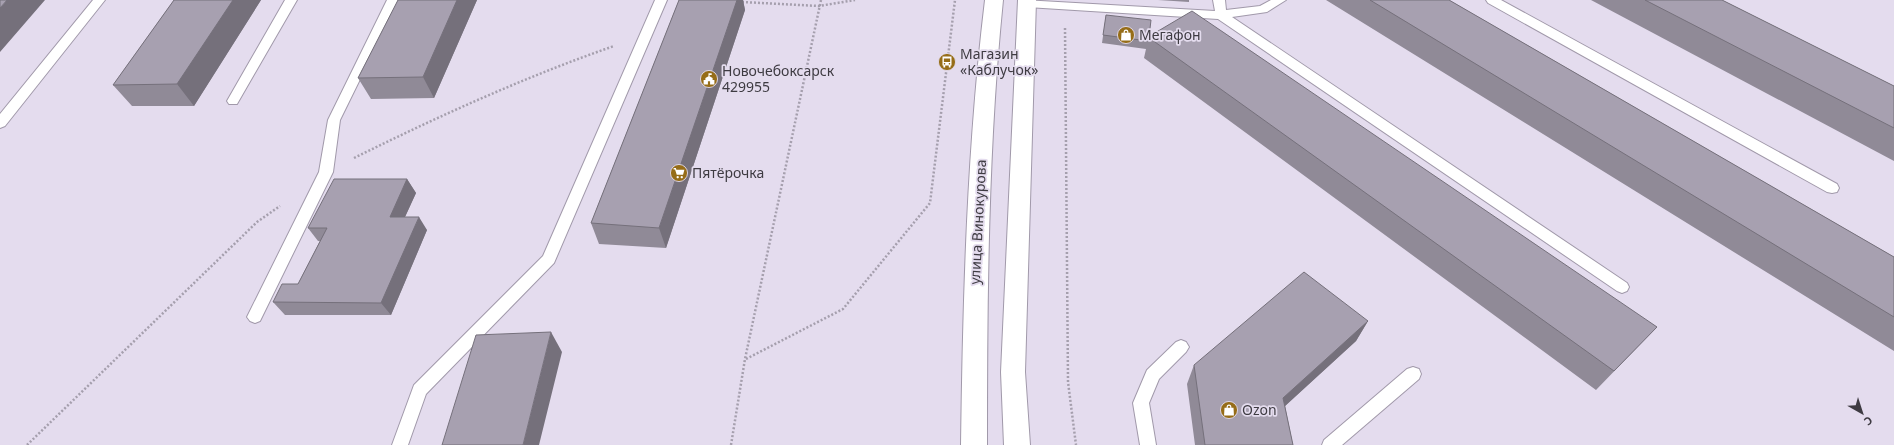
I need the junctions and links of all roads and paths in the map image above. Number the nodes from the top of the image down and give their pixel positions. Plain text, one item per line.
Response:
1 (99, 0) edge
2 (291, 0) edge
3 (393, 0) edge
4 (661, 0) edge
5 (821, 0) edge
6 (854, 0) edge
7 (955, 0) edge
8 (994, 0) edge
9 (1219, 0) edge
10 (1280, 0) edge
11 (1492, 0) edge
12 (736, 2) edge
13 (1027, 2) edge
14 (819, 6) junction
15 (1065, 6) junction
16 (1221, 15) junction
17 (233, 101) dead end
18 (0, 123) edge
19 (1832, 188) dead end
20 (1622, 287) dead end
21 (255, 318) dead end
22 (1181, 347) dead end
23 (745, 359) junction
24 (1414, 374) dead end
25 (400, 445) edge
26 (731, 445) edge
27 (974, 445) edge
28 (1017, 445) edge
29 (1076, 445) edge
30 (1148, 445) edge
31 (1330, 445) edge

1 - 18 lane
2 - 17 lane
3 - 21 lane
4 - 25 lane
5 - 14 path
6 - 14 path
7 - 23 path
8 - 27 main road, улица Винокурова
9 - 16 lane
10 - 16 lane
11 - 19 lane
12 - 14 path
13 - 15 lane
13 - 28 main road
14 - 23 path
15 - 16 lane
15 - 29 path
16 - 20 lane
22 - 30 lane
23 - 26 path
24 - 31 lane

